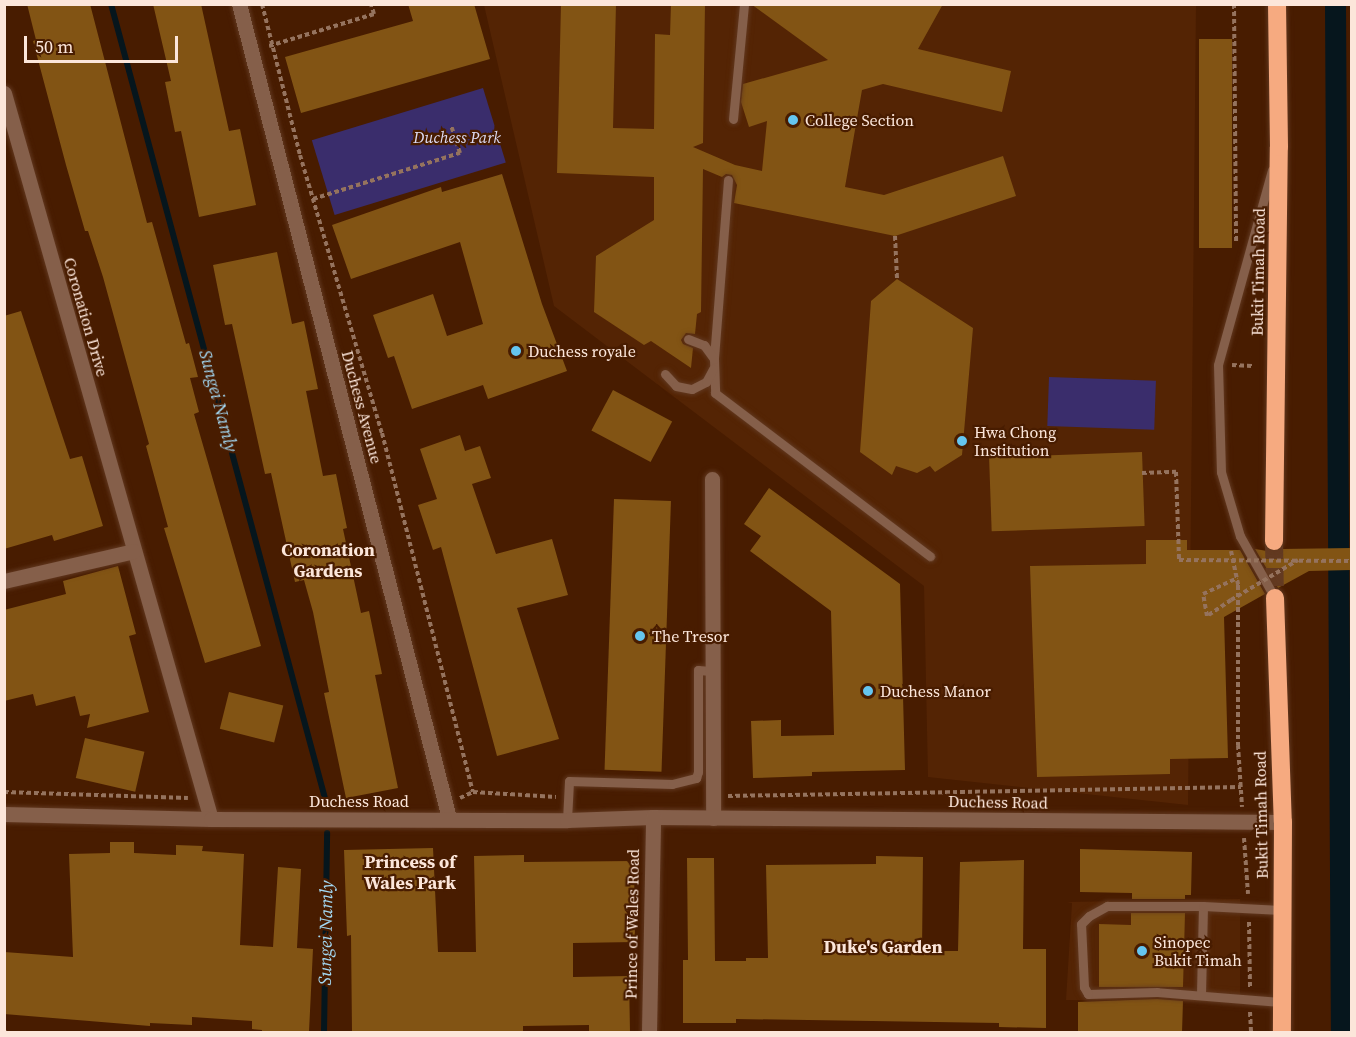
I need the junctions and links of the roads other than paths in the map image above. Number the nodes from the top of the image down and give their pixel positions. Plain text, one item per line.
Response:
1 (239, 4) edge
2 (744, 4) edge
3 (1277, 4) edge
4 (4, 93) edge
5 (732, 119) dead end
6 (1279, 147) junction
7 (728, 180) dead end
8 (688, 339) dead end
9 (714, 363) junction
10 (665, 374) dead end
11 (712, 479) dead end
12 (1274, 541) tunnel mouth
13 (134, 551) junction
14 (930, 556) dead end
15 (4, 581) edge
16 (1275, 598) joint
17 (711, 671) junction
18 (4, 814) edge
19 (653, 817) junction
20 (713, 818) junction
21 (211, 819) junction
22 (449, 819) junction
23 (567, 820) junction
24 (1283, 822) junction
25 (1203, 906) junction
26 (1281, 910) junction
27 (1201, 994) junction
28 (1280, 1002) junction
29 (649, 1032) edge
30 (1282, 1032) edge

1 - 22 street, Duchess Avenue
2 - 5 lane
3 - 6 highway, Bukit Timah Road
4 - 13 street, Coronation Drive
6 - 12 highway, Bukit Timah Road
6 - 16 lane
7 - 9 lane
8 - 9 lane
9 - 10 lane
9 - 14 lane
11 - 17 street
13 - 15 street
13 - 21 street, Coronation Drive
16 - 24 highway, Bukit Timah Road
17 - 20 street
17 - 23 lane
18 - 21 street, Duchess Road
19 - 20 street, Duchess Road
19 - 23 street, Duchess Road
19 - 29 street, Prince of Wales Road
20 - 24 street, Duchess Road
21 - 22 street, Duchess Road
22 - 23 street, Duchess Road
24 - 26 highway, Bukit Timah Road
25 - 26 lane
25 - 27 lane
25 - 27 lane
26 - 28 highway, Bukit Timah Road
27 - 28 lane
28 - 30 highway, Bukit Timah Road

